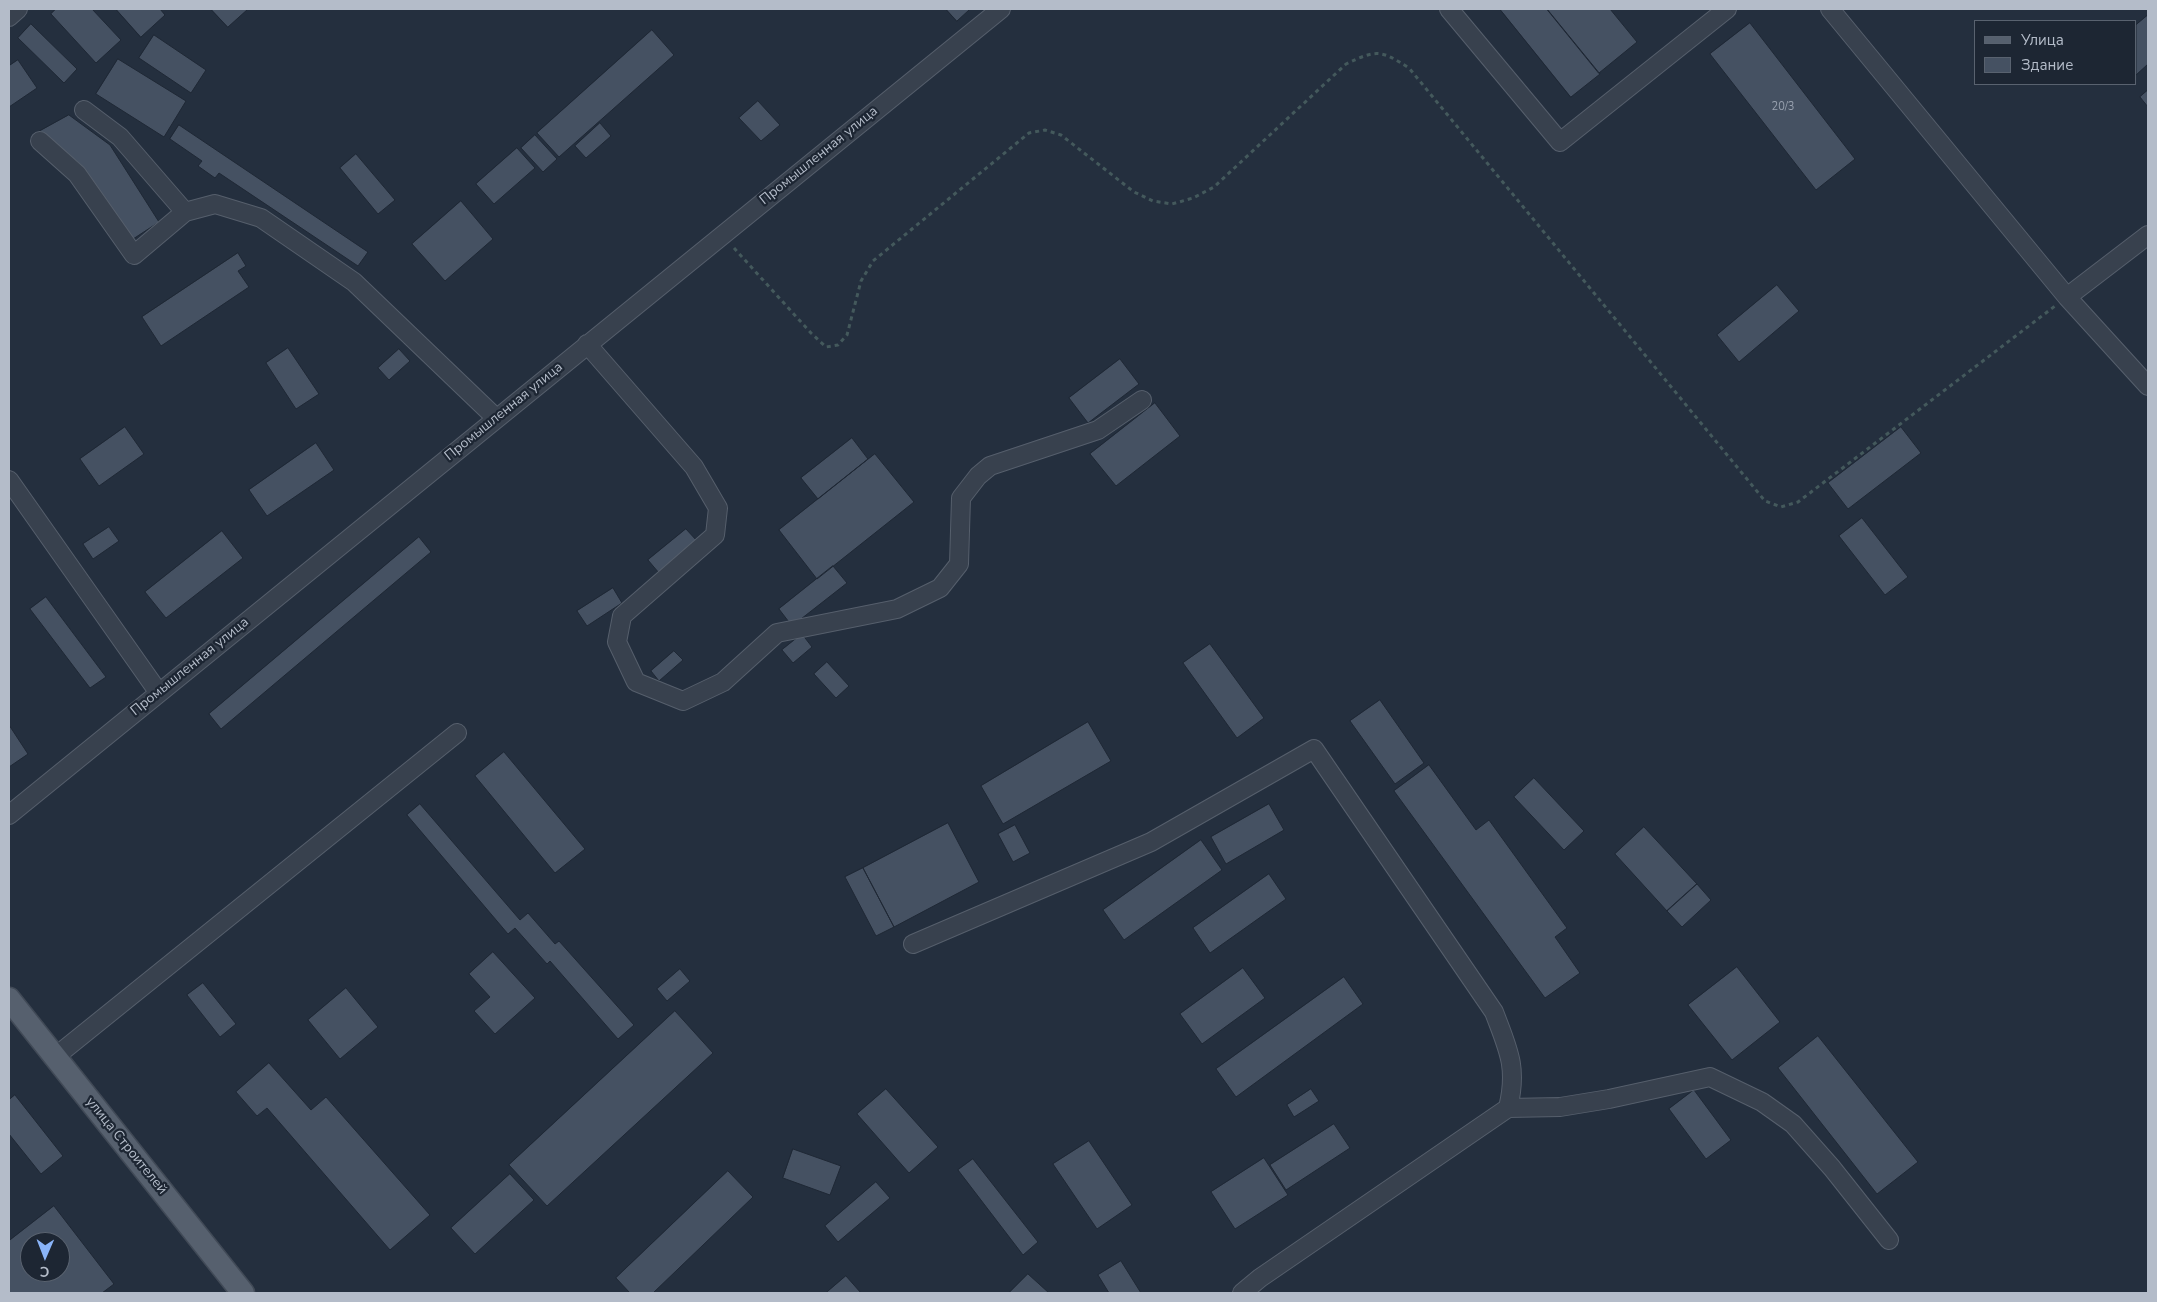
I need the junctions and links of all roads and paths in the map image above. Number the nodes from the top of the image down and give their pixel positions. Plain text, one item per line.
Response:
1 (18, 9) edge
2 (1001, 9) edge
3 (1449, 9) edge
4 (1727, 9) edge
5 (1830, 9) edge
6 (9, 17) edge
7 (84, 110) dead end
8 (40, 141) dead end
9 (185, 212) junction
10 (722, 235) junction
11 (2148, 235) edge
12 (2067, 297) junction
13 (587, 344) junction
14 (2148, 386) edge
15 (1142, 400) dead end
16 (496, 418) junction
17 (9, 480) edge
18 (159, 693) junction
19 (457, 733) dead end
20 (9, 815) edge
21 (913, 944) dead end
22 (9, 999) edge
23 (55, 1057) junction
24 (1508, 1108) junction
25 (1889, 1240) dead end
26 (244, 1293) edge
27 (1242, 1293) edge

1 - 6 street
2 - 10 street, Промышленная улица
3 - 4 street
5 - 12 street
7 - 9 street
8 - 9 street
9 - 16 street
10 - 12 path
10 - 13 street, Промышленная улица
11 - 12 street
12 - 14 street
13 - 15 street
13 - 16 street, Промышленная улица
16 - 18 street, Промышленная улица
17 - 18 street
18 - 20 street, Промышленная улица
19 - 23 street
21 - 24 street
22 - 23 main road, улица Строителей
23 - 26 main road, улица Строителей
24 - 25 street
24 - 27 street

